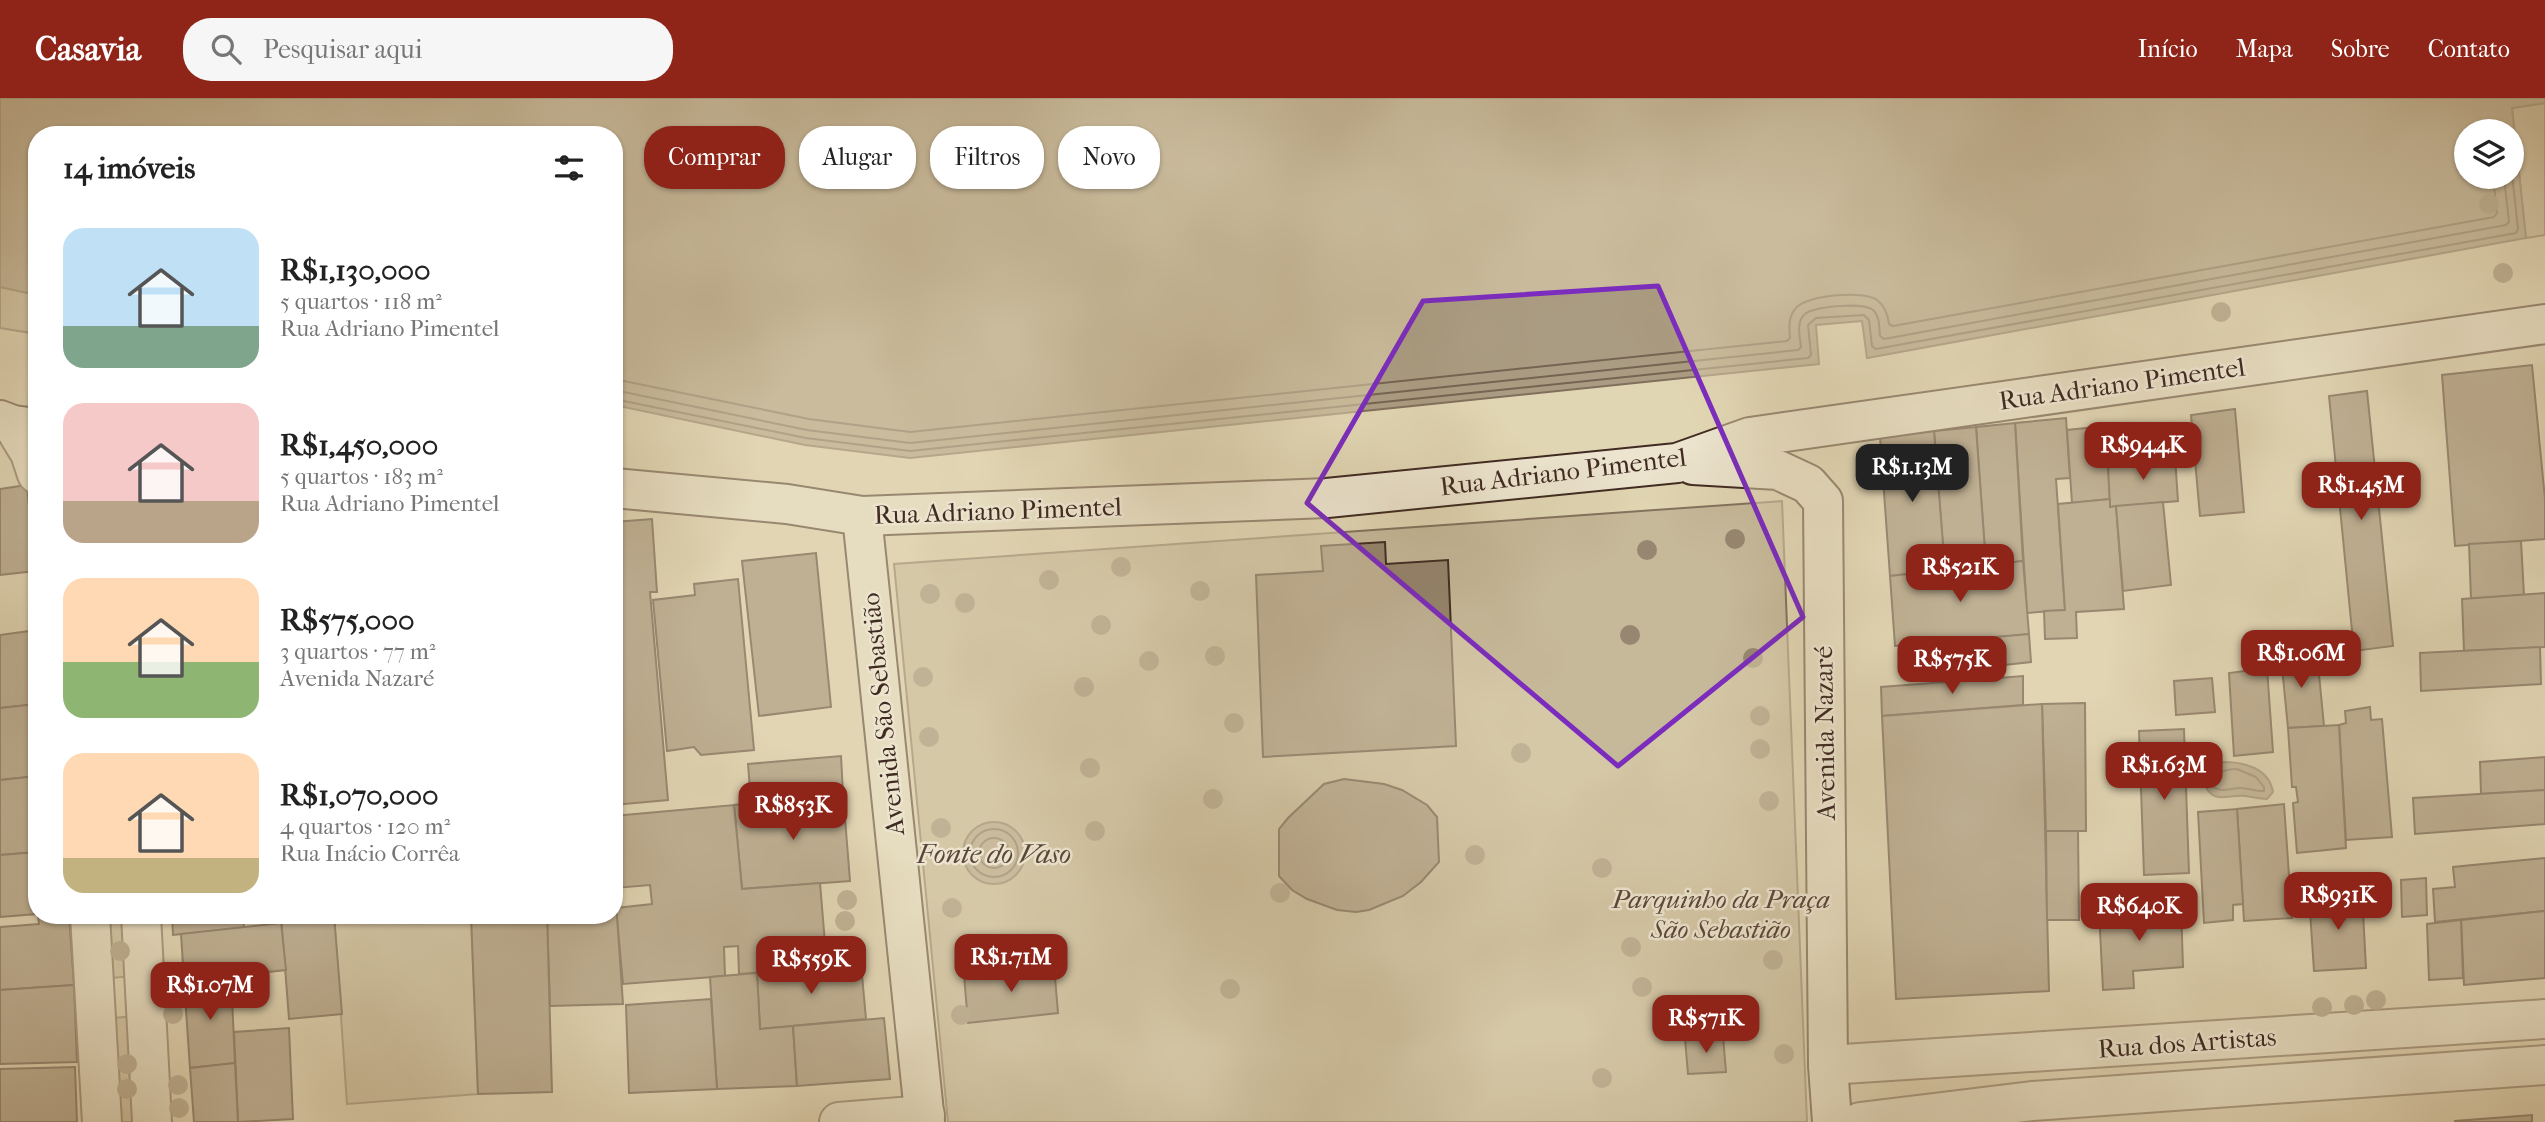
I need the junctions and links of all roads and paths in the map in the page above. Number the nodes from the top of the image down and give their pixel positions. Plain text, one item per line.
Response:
1 (2545, 324) edge
2 (16, 424) edge
3 (28, 449) edge
4 (1677, 463) junction
5 (623, 489) edge
6 (862, 516) junction
7 (91, 924) edge
8 (142, 924) edge
9 (146, 993) junction
10 (96, 998) junction
11 (2545, 1019) edge
12 (1828, 1065) junction
13 (2545, 1065) edge
14 (925, 1118) edge
15 (102, 1122) edge
16 (152, 1122) edge
17 (839, 1122) edge
18 (1832, 1122) edge
19 (1860, 1122) edge

1 - 4 street, Rua Adriano Pimentel
2 - 3 street
4 - 6 street, Rua Adriano Pimentel
4 - 12 street, Avenida Nazaré
5 - 6 street, Rua Adriano Pimentel
6 - 14 street, Avenida São Sebastião
7 - 10 street
8 - 9 street
9 - 10 street
9 - 16 street
10 - 15 street
11 - 12 street, Rua dos Artistas
12 - 18 street, Avenida Nazaré
13 - 19 street, Rua dos Artistas
14 - 17 street

